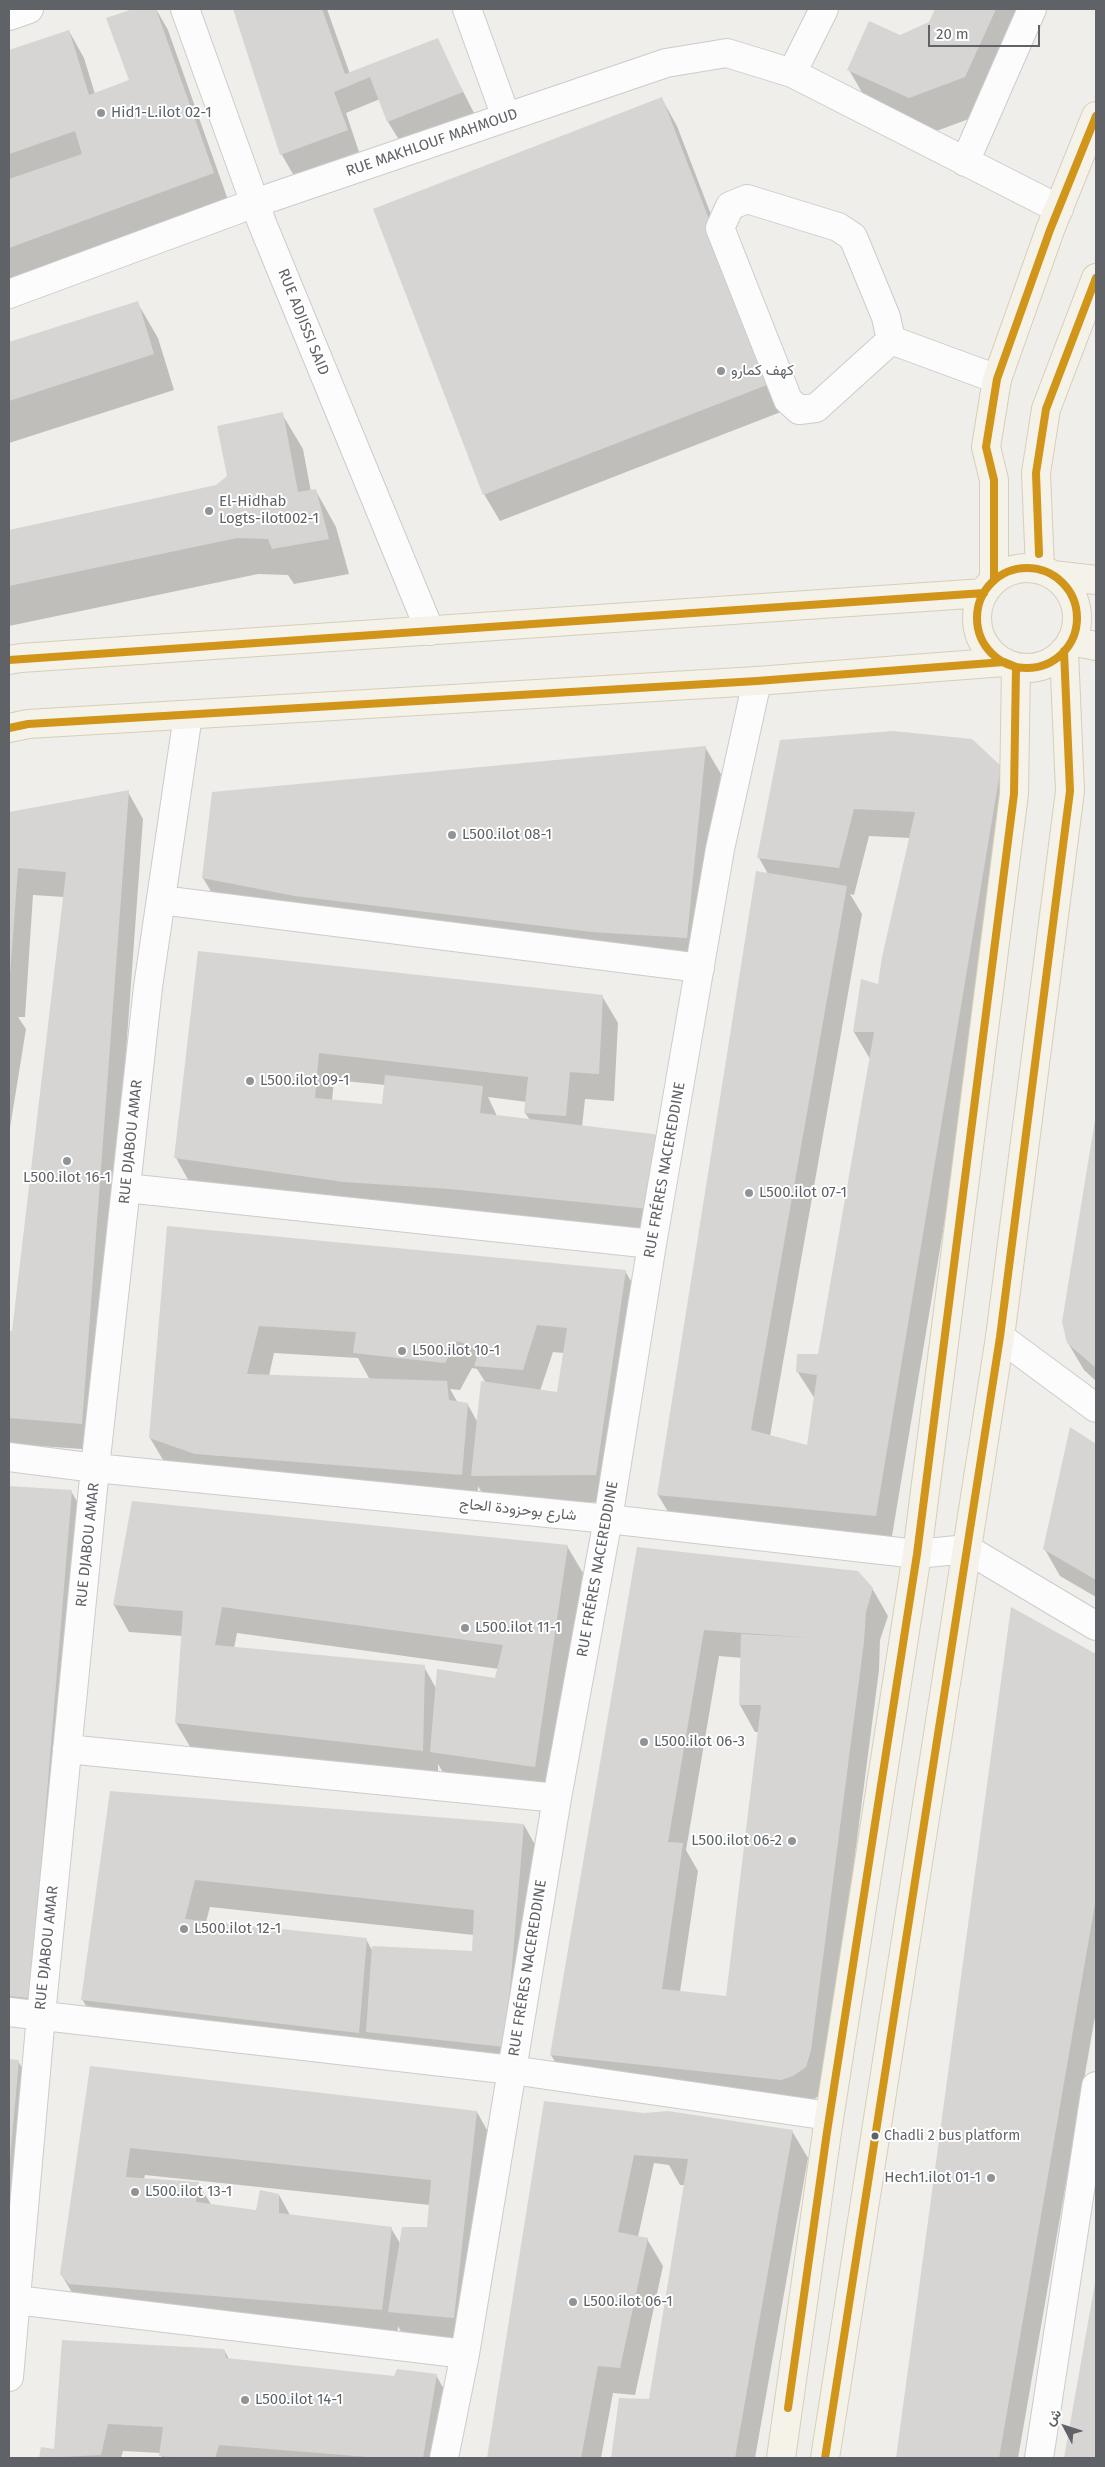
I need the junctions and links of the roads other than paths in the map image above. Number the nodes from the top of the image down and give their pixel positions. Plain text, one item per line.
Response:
1 (29, 9) edge
2 (185, 9) edge
3 (467, 9) edge
4 (824, 9) edge
5 (1032, 9) edge
6 (9, 16) edge
7 (792, 73) junction
8 (1096, 116) edge
9 (506, 117) junction
10 (965, 162) junction
11 (255, 203) junction
12 (1059, 209) junction
13 (1096, 278) edge
14 (9, 294) edge
15 (891, 340) junction
16 (997, 379) junction
17 (1046, 572) junction
18 (1096, 580) edge
19 (989, 587) junction
20 (430, 632) junction
21 (1077, 646) edge
22 (9, 660) edge
23 (1010, 664) junction
24 (757, 681) junction
25 (188, 715) junction
26 (9, 728) edge
27 (161, 900) junction
28 (700, 968) junction
29 (126, 1188) junction
30 (652, 1244) junction
31 (1000, 1337) junction
32 (1096, 1408) edge
33 (9, 1457) edge
34 (96, 1468) junction
35 (608, 1519) junction
36 (967, 1549) junction
37 (917, 1554) junction
38 (1096, 1626) edge
39 (67, 1749) junction
40 (556, 1798) junction
41 (9, 2012) edge
42 (40, 2015) junction
43 (512, 2070) junction
44 (1096, 2086) edge
45 (829, 2116) junction
46 (16, 2300) junction
47 (466, 2354) junction
48 (9, 2377) edge
49 (444, 2458) edge
50 (781, 2458) edge
51 (825, 2458) edge
52 (1039, 2458) edge

1 - 6 street
2 - 11 street, RUE ADJISSI SAID
3 - 9 street
4 - 7 street
5 - 10 street
7 - 9 street, RUE MAKHLOUF MAHMOUD
7 - 10 street, RUE MAKHLOUF MAHMOUD
8 - 12 main road
9 - 11 street, RUE MAKHLOUF MAHMOUD
10 - 12 street, RUE MAKHLOUF MAHMOUD
11 - 14 street, RUE MAKHLOUF MAHMOUD
11 - 20 street, RUE ADJISSI SAID
12 - 16 main road
13 - 17 main road
15 - 15 street
15 - 16 street
16 - 19 main road
17 - 18 main road
17 - 19 main road
17 - 21 main road
19 - 20 main road
19 - 23 main road
20 - 22 main road
21 - 23 main road
21 - 31 main road
23 - 24 main road
23 - 37 main road
24 - 25 main road
24 - 28 street, RUE FRÉRES NACEREDDINE
25 - 26 main road
25 - 27 street, RUE DJABOU AMAR
27 - 28 street
27 - 29 street, RUE DJABOU AMAR
28 - 30 street, RUE FRÉRES NACEREDDINE
29 - 30 street
29 - 34 street, RUE DJABOU AMAR
30 - 35 street, RUE FRÉRES NACEREDDINE
31 - 32 street
31 - 36 main road
33 - 34 street, شارع بوحزودة الحاج
34 - 35 street, شارع بوحزودة الحاج
34 - 39 street, RUE DJABOU AMAR
35 - 37 street, شارع بوحزودة الحاج
35 - 40 street, RUE FRÉRES NACEREDDINE
36 - 37 street, شارع بوحزودة الحاج
36 - 38 street
36 - 51 main road
37 - 45 main road
39 - 40 street
39 - 42 street, RUE DJABOU AMAR
40 - 43 street, RUE FRÉRES NACEREDDINE
41 - 42 street
42 - 43 street
42 - 46 street, RUE DJABOU AMAR
43 - 45 street
43 - 47 street, RUE FRÉRES NACEREDDINE
44 - 52 street
45 - 50 main road
46 - 47 street
46 - 48 street, RUE DJABOU AMAR
47 - 49 street, RUE FRÉRES NACEREDDINE

